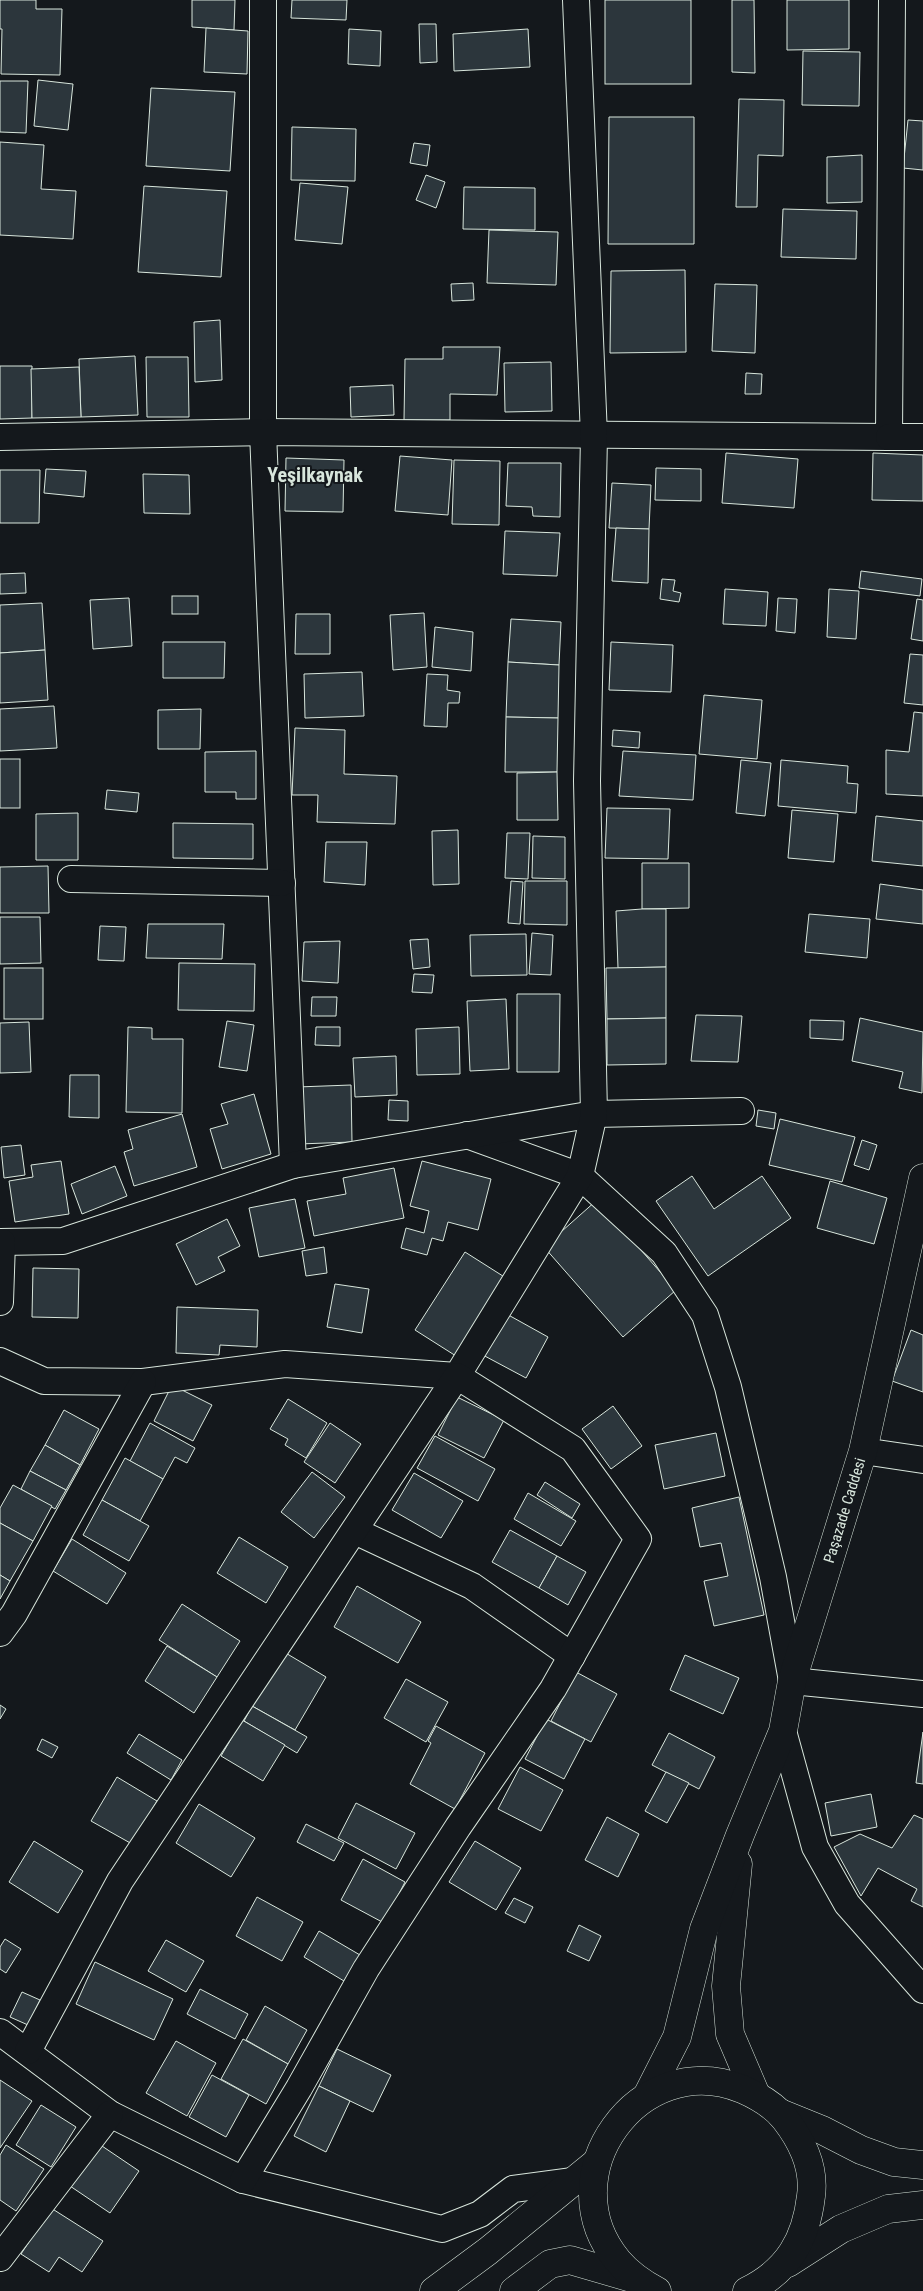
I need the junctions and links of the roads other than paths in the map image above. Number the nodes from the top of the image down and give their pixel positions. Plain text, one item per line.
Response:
1 (263, 0) edge
2 (576, 0) edge
3 (892, 0) edge
4 (263, 432) junction
5 (594, 436) junction
6 (0, 437) edge
7 (889, 437) junction
8 (923, 437) edge
9 (71, 879) dead end
10 (282, 883) junction
11 (741, 1111) dead end
12 (594, 1114) junction
13 (467, 1135) junction
14 (293, 1165) junction
15 (580, 1176) junction
16 (923, 1178) edge
17 (1, 1242) edge
18 (0, 1302) edge
19 (0, 1361) edge
20 (457, 1376) junction
21 (143, 1382) junction
22 (863, 1452) junction
23 (923, 1460) edge
24 (355, 1531) junction
25 (0, 1633) edge
26 (572, 1656) junction
27 (792, 1682) junction
28 (923, 1694) edge
29 (783, 1731) junction
30 (740, 1835) junction
31 (896, 1959) junction
32 (923, 1966) edge
33 (923, 1990) edge
34 (0, 2032) edge
35 (28, 2051) junction
36 (756, 2095) junction
37 (647, 2096) junction
38 (779, 2112) junction
39 (110, 2114) junction
40 (597, 2162) junction
41 (923, 2165) edge
42 (243, 2180) junction
43 (573, 2181) junction
44 (923, 2205) edge
45 (0, 2258) edge
46 (762, 2284) edge
47 (646, 2285) edge
48 (434, 2291) edge
49 (514, 2291) edge

1 - 4 street
2 - 5 street
3 - 7 street
4 - 5 street
4 - 6 street
4 - 10 street
5 - 7 street
5 - 12 street
7 - 8 street
9 - 10 street
10 - 14 street
11 - 12 street
12 - 13 street
12 - 15 street
13 - 14 street
13 - 15 street
14 - 17 street
15 - 20 street
15 - 27 street
16 - 22 street, Paşazade Caddesi
17 - 18 street
19 - 21 street
20 - 21 street
20 - 24 street
20 - 26 street
21 - 25 street
22 - 23 street
22 - 27 street, Paşazade Caddesi
24 - 26 street
24 - 35 street
26 - 42 street
27 - 28 street
27 - 29 street, Paşazade Caddesi
29 - 30 street, Paşazade Caddesi
29 - 31 street
30 - 36 street
30 - 37 street, Paşazade Caddesi
31 - 32 street
31 - 33 street
34 - 35 street
35 - 39 street
36 - 37 street
36 - 38 street
37 - 40 street
38 - 41 street
38 - 46 street
39 - 42 street
39 - 45 street
40 - 43 street
40 - 47 street
42 - 43 street
43 - 48 street
44 - 46 street
47 - 49 street

